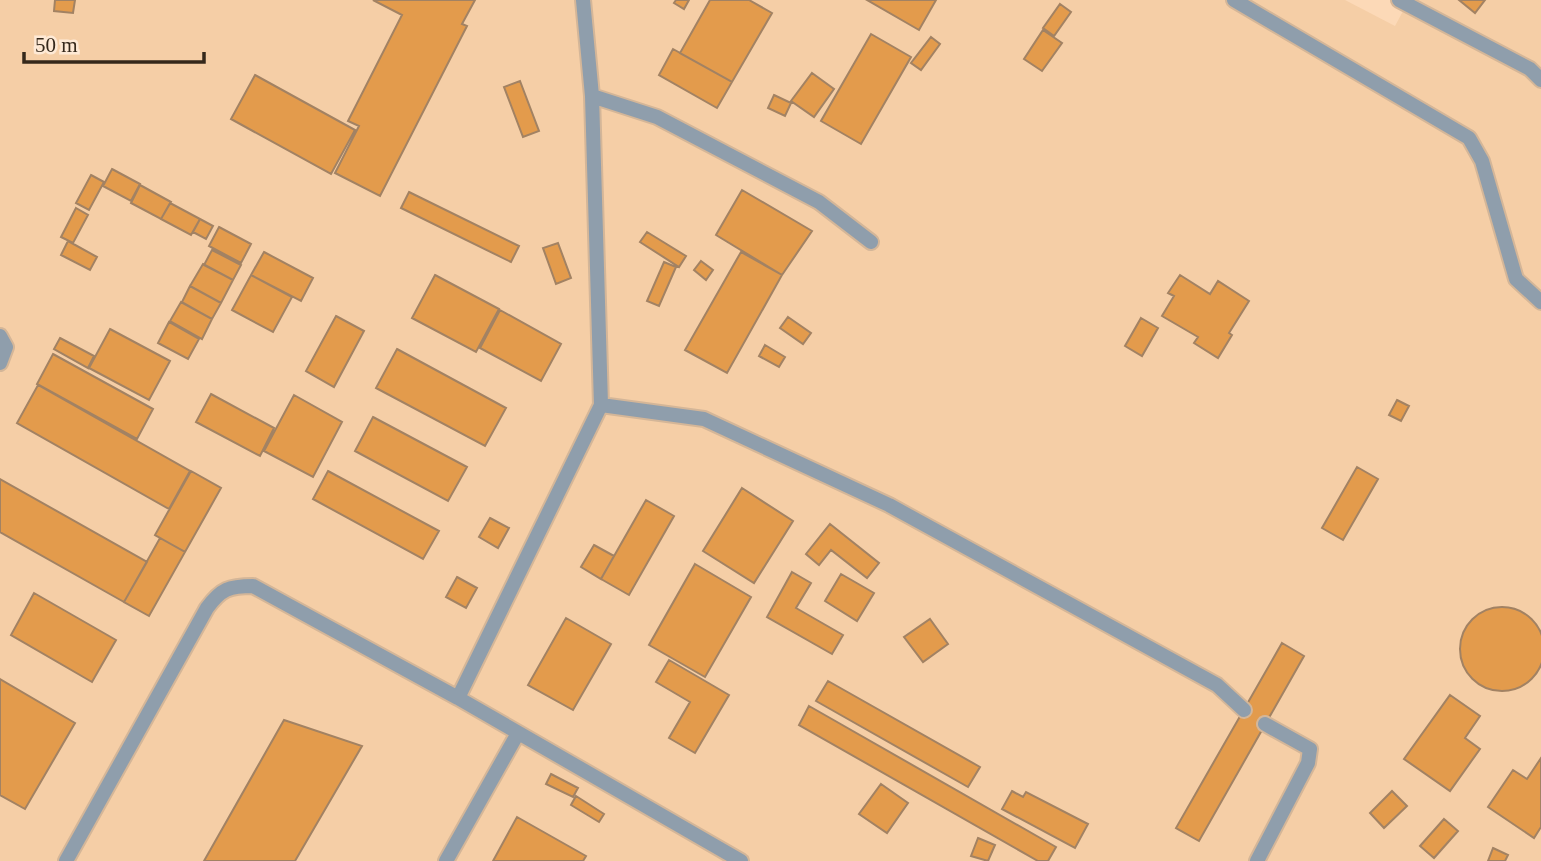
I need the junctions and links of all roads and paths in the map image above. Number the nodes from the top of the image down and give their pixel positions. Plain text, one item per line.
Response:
1 (583, 0) edge
2 (1234, 0) edge
3 (1399, 0) edge
4 (1541, 80) edge
5 (592, 96) junction
6 (871, 242) dead end
7 (1541, 302) edge
8 (0, 336) edge
9 (0, 363) edge
10 (601, 405) junction
11 (458, 698) junction
12 (1244, 709) dead end
13 (1265, 724) dead end
14 (518, 733) junction
15 (66, 861) edge
16 (446, 861) edge
17 (741, 861) edge
18 (1257, 861) edge

1 - 5 lane
2 - 7 lane
3 - 4 lane
5 - 6 lane
5 - 10 lane
8 - 9 lane
10 - 11 lane
10 - 12 lane
11 - 14 lane
11 - 15 lane
13 - 18 lane
14 - 16 lane
14 - 17 lane

